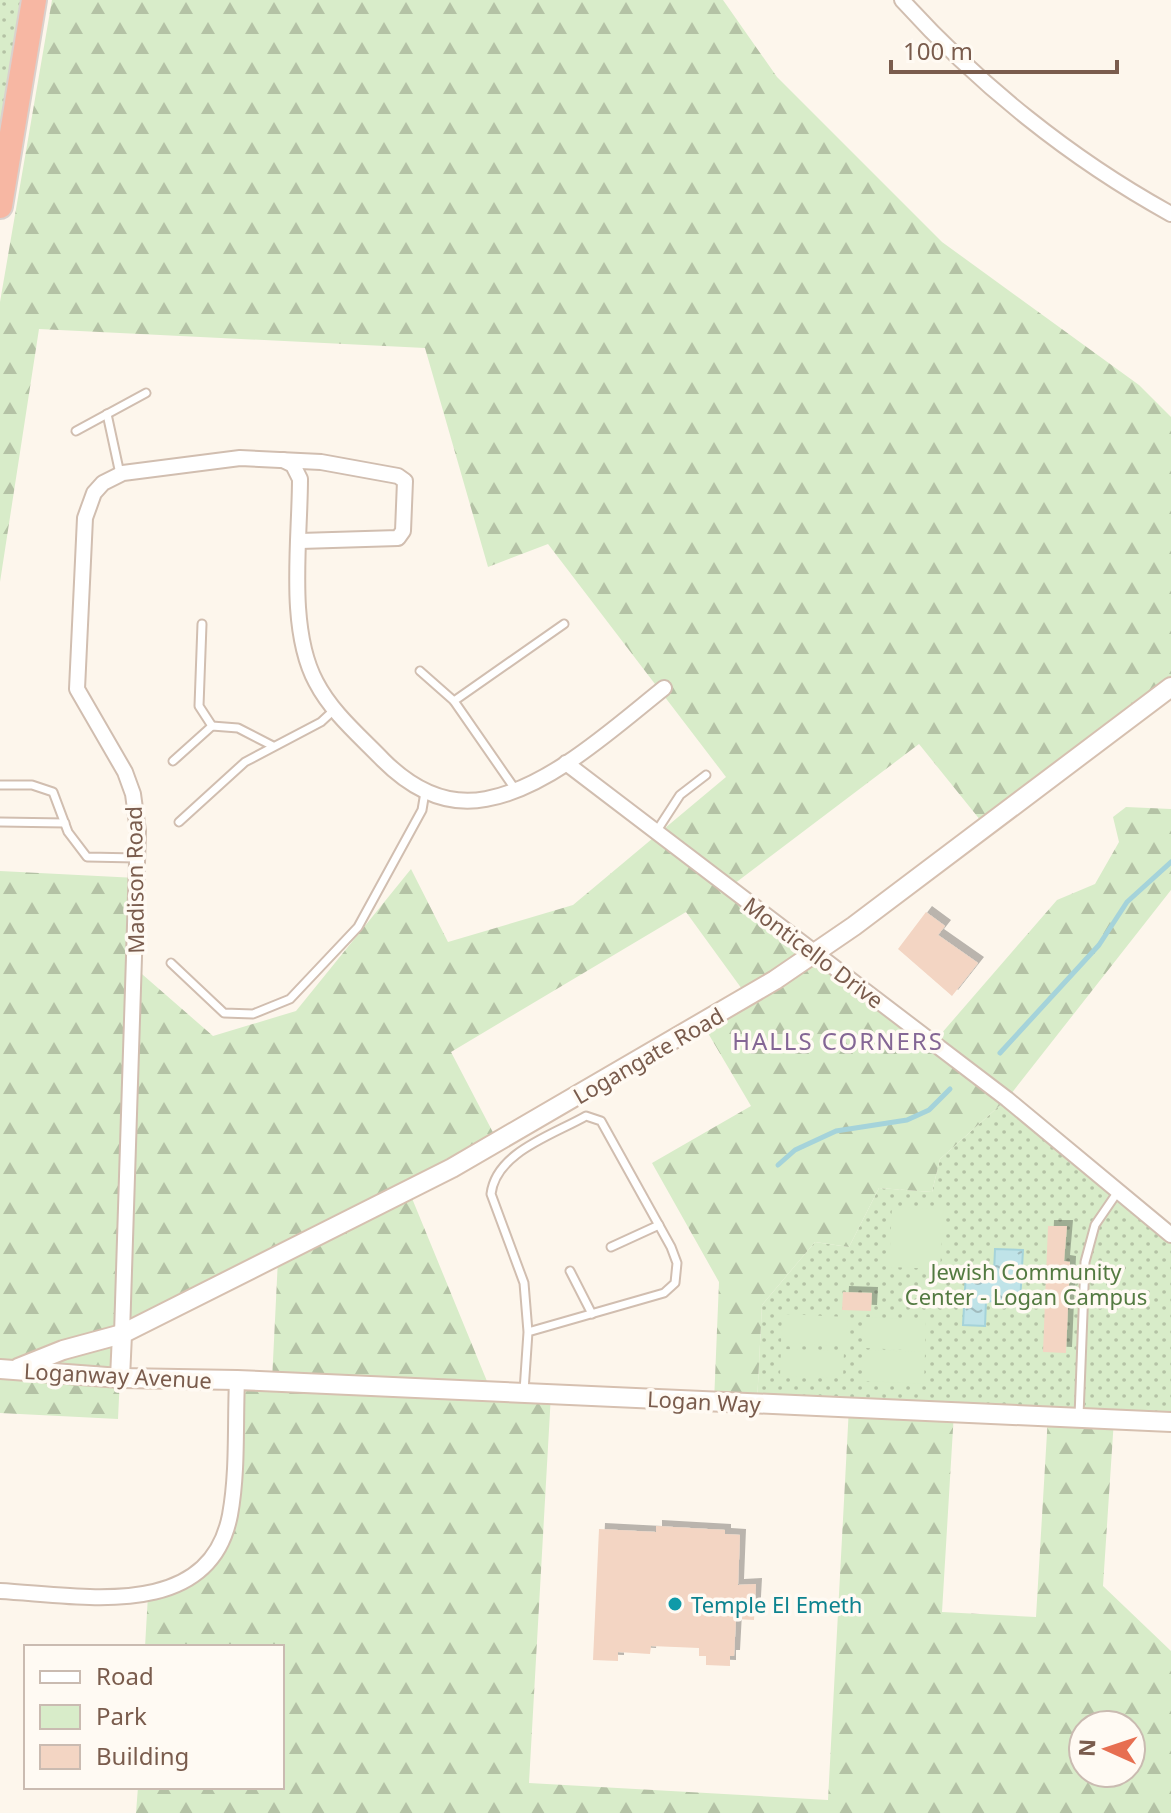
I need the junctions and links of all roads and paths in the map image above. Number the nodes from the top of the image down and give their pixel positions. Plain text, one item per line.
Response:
1 (34, 0) edge
2 (902, 0) edge
3 (0, 206) edge
4 (1171, 214) edge
5 (146, 393) dead end
6 (107, 414) junction
7 (76, 431) dead end
8 (280, 459) junction
9 (120, 474) junction
10 (300, 541) junction
11 (202, 624) dead end
12 (564, 624) dead end
13 (420, 671) dead end
14 (1171, 687) edge
15 (664, 688) dead end
16 (454, 701) junction
17 (334, 710) junction
18 (212, 726) junction
19 (273, 746) junction
20 (173, 761) dead end
21 (566, 763) junction
22 (706, 775) dead end
23 (0, 785) edge
24 (515, 789) junction
25 (425, 792) junction
26 (0, 822) edge
27 (179, 822) dead end
28 (65, 823) junction
29 (656, 832) junction
30 (137, 858) junction
31 (813, 954) junction
32 (171, 963) dead end
33 (559, 1107) junction
34 (568, 1126) junction
35 (1119, 1190) junction
36 (659, 1225) junction
37 (1171, 1235) edge
38 (611, 1247) dead end
39 (570, 1271) dead end
40 (592, 1314) junction
41 (528, 1332) junction
42 (122, 1334) junction
43 (6, 1370) edge
44 (120, 1378) junction
45 (237, 1380) junction
46 (524, 1393) junction
47 (1079, 1418) junction
48 (1171, 1422) edge
49 (0, 1591) edge

1 - 3 highway
2 - 4 street
5 - 6 lane
6 - 7 lane
6 - 9 lane
8 - 9 street
8 - 10 street
8 - 10 street
9 - 30 street, Madison Road
10 - 17 street
11 - 18 lane
12 - 16 lane
13 - 16 lane
14 - 31 street, Logangate Road
15 - 21 street
16 - 24 lane
17 - 19 lane
17 - 25 street
18 - 19 lane
18 - 20 lane
19 - 27 lane
21 - 24 street
21 - 29 street, Monticello Drive
22 - 29 lane
23 - 28 lane
24 - 25 street
25 - 32 lane
26 - 28 lane
28 - 30 lane
29 - 31 street, Monticello Drive
30 - 42 street, Madison Road
31 - 33 street, Logangate Road
31 - 35 street, Monticello Drive
33 - 34 lane
33 - 42 street, Logangate Road
34 - 36 lane
34 - 41 lane
35 - 37 street, Monticello Drive
35 - 47 lane
36 - 38 lane
36 - 40 lane
39 - 40 lane
40 - 41 lane
41 - 46 lane
42 - 43 street, Logangate Road
42 - 44 street
43 - 44 street, Loganway Avenue
44 - 45 street, Loganway Avenue
45 - 46 street, Logan Way
45 - 49 street
46 - 47 street, Logan Way
47 - 48 street, Logan Way

